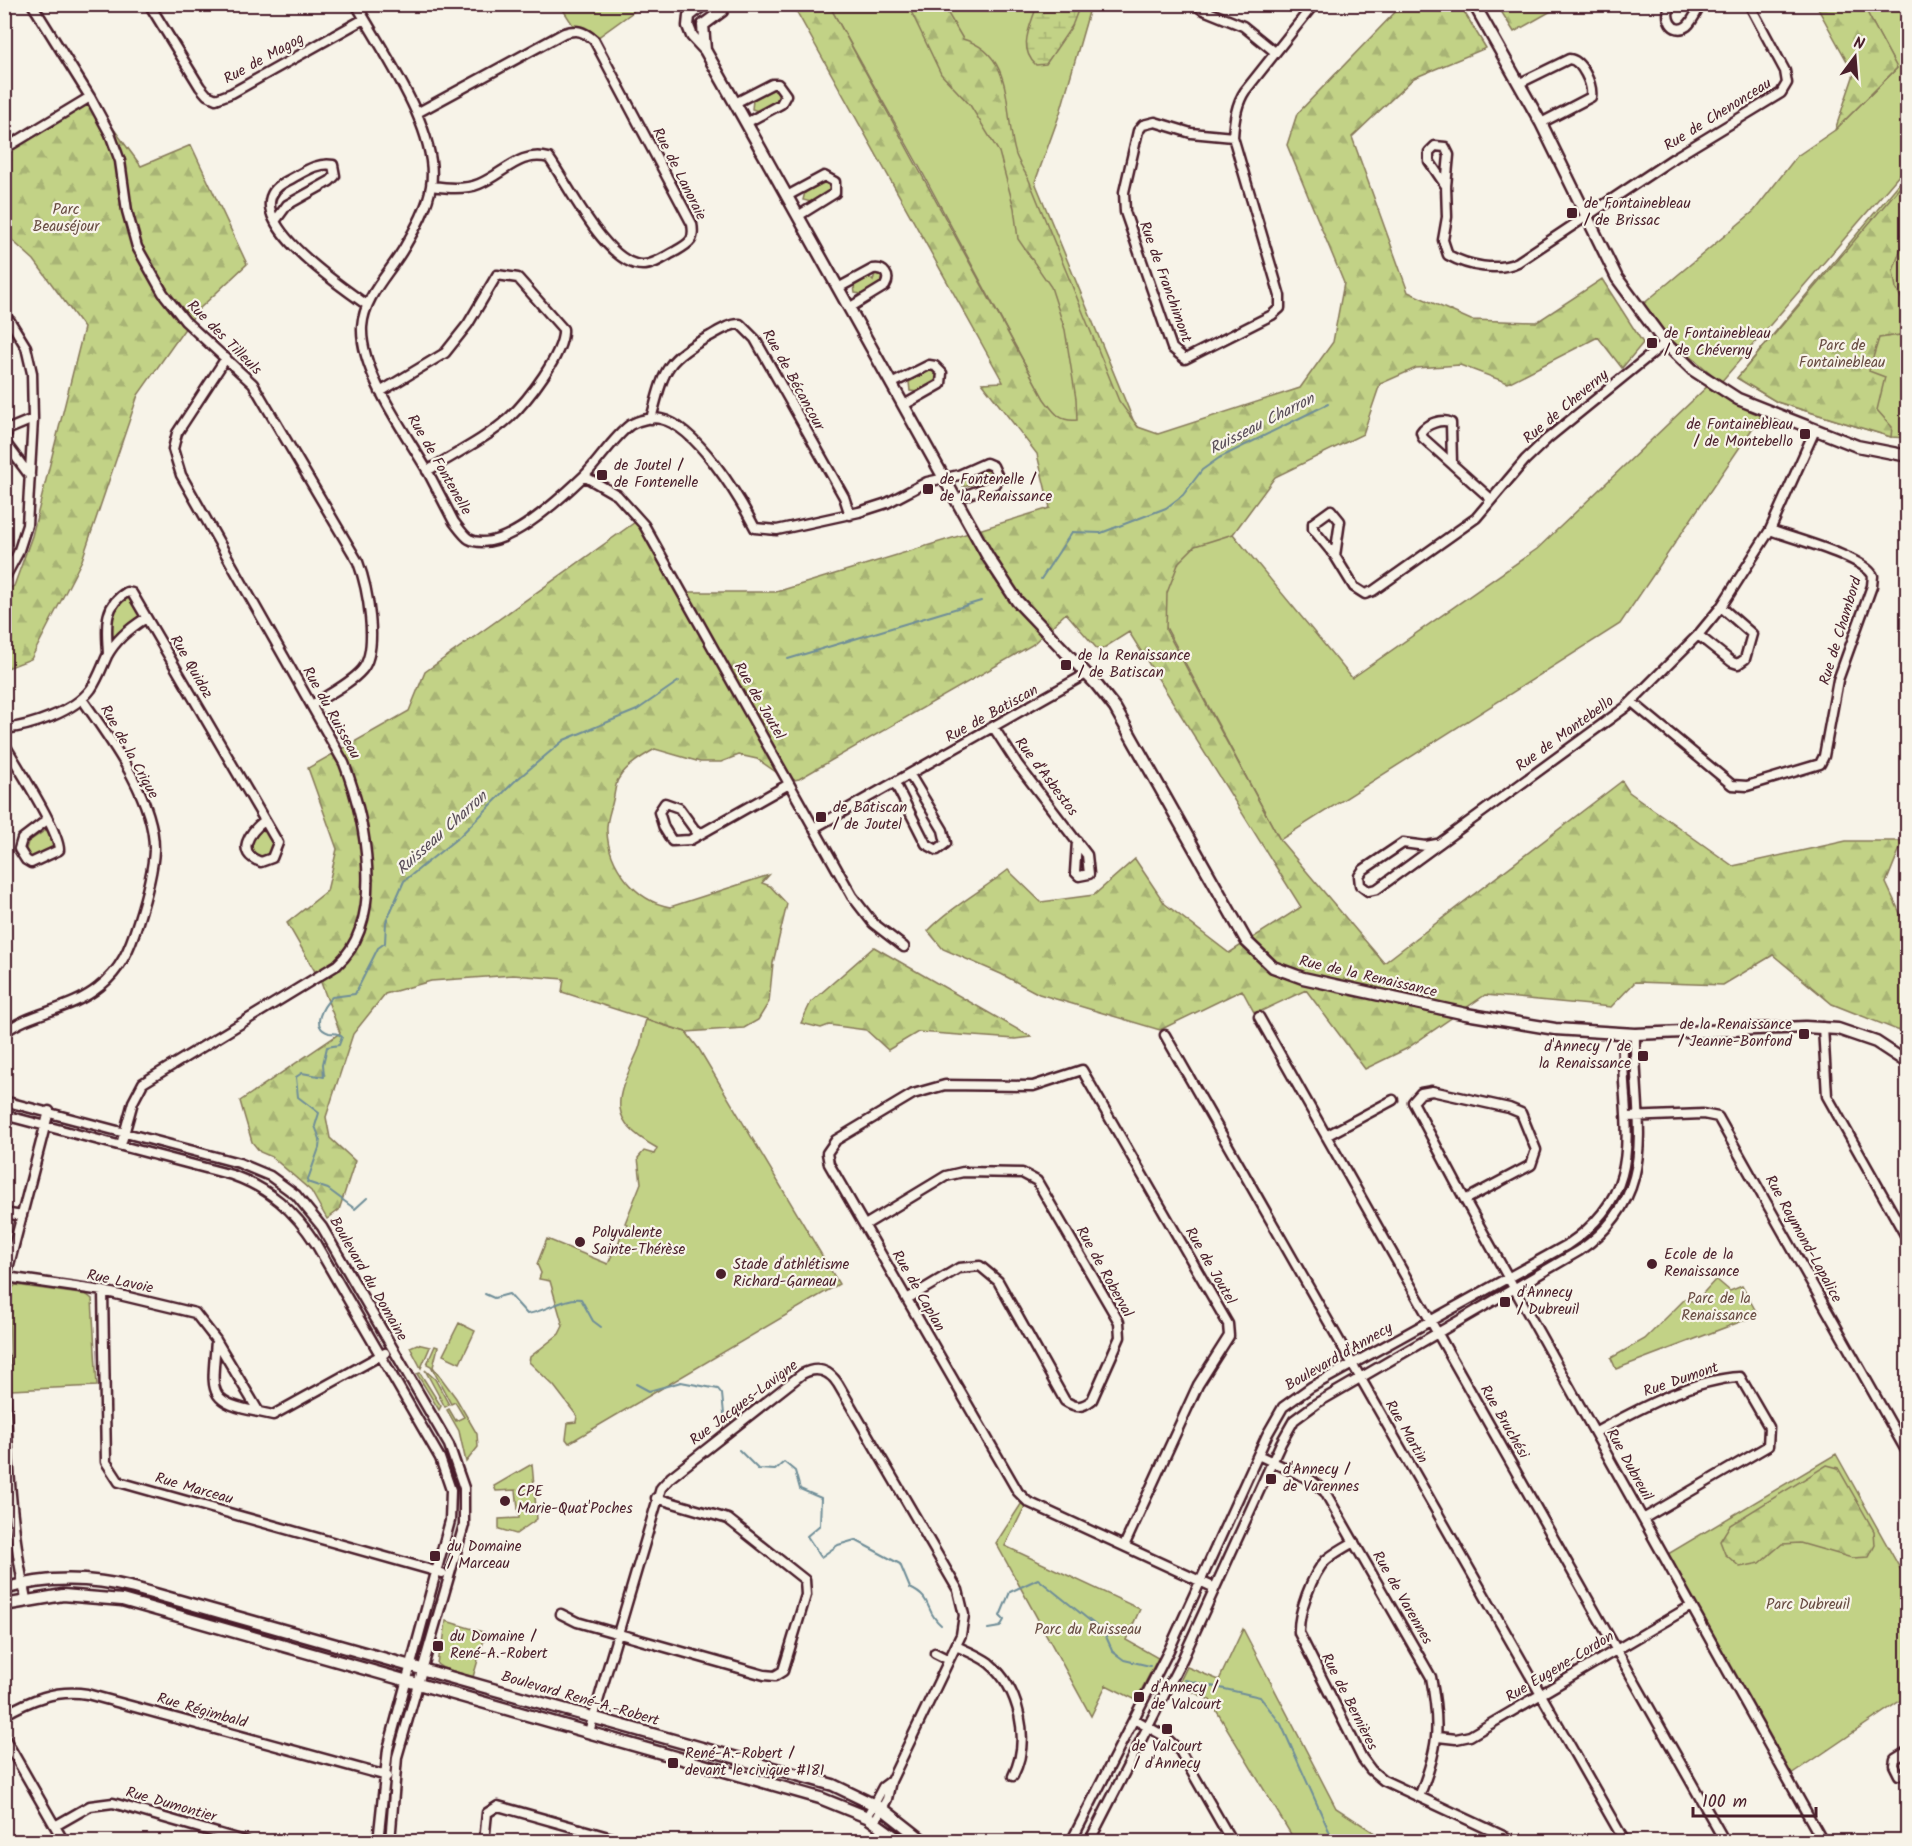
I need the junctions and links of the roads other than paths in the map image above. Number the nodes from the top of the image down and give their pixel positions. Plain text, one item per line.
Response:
1 (32, 4) edge
2 (149, 4) edge
3 (356, 4) edge
4 (704, 4) edge
5 (725, 4) edge
6 (1196, 4) edge
7 (1314, 4) edge
8 (1474, 4) edge
9 (1672, 4) edge
10 (1701, 4) edge
11 (1749, 4) edge
12 (364, 19) junction
13 (705, 50) junction
14 (1275, 52) junction
15 (1520, 83) junction
16 (90, 97) junction
17 (735, 103) junction
18 (417, 113) junction
19 (746, 123) junction
20 (1541, 123) junction
21 (1233, 137) junction
22 (4, 149) edge
23 (431, 186) junction
24 (1446, 186) dead end
25 (787, 196) junction
26 (798, 216) junction
27 (1586, 216) junction
28 (276, 220) junction
29 (838, 288) junction
30 (367, 305) junction
31 (849, 308) junction
32 (4, 317) edge
33 (1665, 343) junction
34 (226, 358) junction
35 (891, 384) junction
36 (380, 392) junction
37 (904, 405) junction
38 (33, 419) junction
39 (651, 419) junction
40 (1815, 430) junction
41 (4, 440) edge
42 (1908, 456) edge
43 (1452, 463) junction
44 (428, 471) junction
45 (30, 476) junction
46 (584, 476) junction
47 (944, 478) junction
48 (956, 499) junction
49 (1491, 499) junction
50 (850, 514) junction
51 (1770, 530) junction
52 (1335, 556) junction
53 (4, 579) edge
54 (1721, 607) junction
55 (146, 618) junction
56 (1698, 635) junction
57 (108, 654) junction
58 (1086, 675) junction
59 (82, 699) junction
60 (1632, 702) junction
61 (312, 705) junction
62 (994, 728) junction
63 (4, 729) edge
64 (4, 743) edge
65 (910, 775) junction
66 (896, 783) junction
67 (789, 784) junction
68 (47, 820) junction
69 (264, 821) junction
70 (814, 828) junction
71 (702, 833) junction
72 (1077, 841) dead end
73 (1437, 844) junction
74 (904, 947) dead end
75 (1259, 1017) dead end
76 (1823, 1028) junction
77 (4, 1033) edge
78 (1623, 1034) junction
79 (1635, 1034) junction
80 (1165, 1035) dead end
81 (1908, 1063) edge
82 (1082, 1070) joint
83 (1393, 1100) dead end
84 (4, 1101) edge
85 (49, 1112) junction
86 (4, 1115) edge
87 (1627, 1117) junction
88 (1639, 1117) junction
89 (46, 1125) junction
90 (124, 1132) junction
91 (1326, 1136) junction
92 (121, 1145) junction
93 (1465, 1200) junction
94 (4, 1213) edge
95 (22, 1216) junction
96 (865, 1225) junction
97 (1908, 1240) edge
98 (1508, 1277) junction
99 (5, 1280) edge
100 (1516, 1289) junction
101 (103, 1291) junction
102 (907, 1299) junction
103 (1431, 1320) junction
104 (1438, 1334) junction
105 (216, 1340) junction
106 (393, 1348) junction
107 (381, 1355) junction
108 (4, 1359) edge
109 (1352, 1364) junction
110 (1360, 1378) junction
111 (259, 1412) junction
112 (1596, 1432) junction
113 (1908, 1454) edge
114 (1258, 1455) junction
115 (1273, 1462) junction
116 (7, 1492) edge
117 (657, 1498) junction
118 (1643, 1519) junction
119 (1354, 1542) junction
120 (1124, 1546) junction
121 (437, 1571) junction
122 (450, 1575) junction
123 (1201, 1581) junction
124 (22, 1584) junction
125 (1215, 1588) junction
126 (4, 1589) edge
127 (26, 1599) junction
128 (4, 1605) edge
129 (1691, 1606) junction
130 (561, 1614) dead end
131 (617, 1633) junction
132 (956, 1646) junction
133 (1617, 1649) junction
134 (935, 1653) dead end
135 (949, 1660) junction
136 (410, 1666) junction
137 (423, 1670) junction
138 (412, 1682) junction
139 (1541, 1693) junction
140 (4, 1715) edge
141 (593, 1718) junction
142 (1134, 1719) junction
143 (1148, 1727) junction
144 (589, 1732) junction
145 (4, 1737) edge
146 (1438, 1737) junction
147 (1908, 1751) edge
148 (1908, 1771) edge
149 (383, 1776) junction
150 (1013, 1776) dead end
151 (394, 1777) junction
152 (1419, 1797) junction
153 (878, 1806) junction
154 (871, 1819) junction
155 (55, 1826) junction
156 (581, 1829) junction
157 (64, 1842) edge
158 (248, 1842) edge
159 (378, 1842) edge
160 (390, 1842) edge
161 (484, 1842) edge
162 (578, 1842) edge
163 (626, 1842) edge
164 (902, 1842) edge
165 (924, 1842) edge
166 (1071, 1842) edge
167 (1089, 1842) edge
168 (1232, 1842) edge
169 (1516, 1842) edge
170 (1625, 1842) edge
171 (1725, 1842) edge
172 (1823, 1842) edge

1 - 16 street, Rue des Tilleuls
2 - 12 street, Rue de Magog
3 - 12 street, Rue de Fontenelle
4 - 13 street, Rue de la Renaissance
5 - 13 street
6 - 14 street
7 - 14 street, Rue de Franchimont
8 - 15 street
9 - 10 street
11 - 27 street, Rue de Chenonceau
12 - 18 street, Rue de Fontenelle
13 - 17 street, Rue de la Renaissance
14 - 21 street, Rue de Franchimont
15 - 20 street
15 - 20 street
16 - 22 street
16 - 34 street, Rue des Tilleuls
17 - 19 street, Rue de la Renaissance
17 - 19 street
18 - 23 street, Rue de Fontenelle
18 - 23 street, Rue de Lanoraie
19 - 25 street, Rue de la Renaissance
20 - 27 street
21 - 21 street, Rue de Franchimont
23 - 30 street, Rue de Fontenelle
24 - 27 street, Rue de Chenonceau
25 - 26 street, Rue de la Renaissance
25 - 26 street
26 - 29 street, Rue de la Renaissance
27 - 33 street
28 - 28 street
28 - 30 street
29 - 31 street, Rue de la Renaissance
29 - 31 street
30 - 36 street, Rue de Fontenelle
31 - 35 street, Rue de la Renaissance
32 - 38 street
33 - 40 street
33 - 49 street, Rue de Cheverny
34 - 61 street, Rue du Ruisseau
34 - 61 street, Rue des Tilleuls
35 - 37 street, Rue de la Renaissance
35 - 37 street
36 - 44 street, Rue de Fontenelle
36 - 44 street
37 - 47 street, Rue de la Renaissance
38 - 41 street
38 - 45 street
39 - 46 street, Rue de Fontenelle
39 - 50 street
39 - 50 street, Rue de Bécancour
40 - 42 street
40 - 51 street, Rue de Montebello
41 - 45 street
43 - 43 street
43 - 49 street
44 - 46 street, Rue de Fontenelle
45 - 53 street
46 - 67 street, Rue de Joutel
47 - 48 street, Rue de la Renaissance
47 - 48 street
47 - 50 street
48 - 58 street, Rue de la Renaissance
49 - 52 street, Rue de Cheverny
51 - 54 street, Rue de Montebello
51 - 60 street, Rue de Chambord
52 - 52 street, Rue de Cheverny
54 - 56 street, Rue de Montebello
54 - 56 street
55 - 57 street
55 - 57 street, Rue Quidoz
55 - 69 street, Rue Quidoz
56 - 60 street, Rue de Montebello
57 - 59 street
58 - 62 street, Rue de Batiscan
58 - 78 street, Rue de la Renaissance
59 - 63 street
59 - 77 street, Rue de la Crique
60 - 73 street, Rue de Montebello
61 - 90 street, Rue du Ruisseau
62 - 65 street, Rue de Batiscan
62 - 72 street, Rue d'Asbestos
64 - 68 street
65 - 66 street, Rue de Batiscan
65 - 66 street
66 - 70 street, Rue de Batiscan
67 - 70 street, Rue de Joutel
67 - 71 street
68 - 68 street
69 - 69 street, Rue Quidoz
70 - 74 street, Rue de Joutel
71 - 71 street
73 - 73 street, Rue de Montebello
75 - 91 street, Rue Bruchési
76 - 79 street, Rue de la Renaissance
76 - 81 street, Rue de la Renaissance
76 - 97 street
78 - 79 street, Rue de la Renaissance
78 - 87 street, Boulevard d'Annecy
79 - 88 street, Boulevard d'Annecy
80 - 109 street, Rue Martin
82 - 96 street, Rue de Caplan
82 - 120 street, Rue de Joutel
83 - 91 street
84 - 85 street, Boulevard du Domaine
85 - 89 street
85 - 90 street, Boulevard du Domaine
86 - 89 street, Boulevard du Domaine
87 - 88 street, Rue Raymond-Lapalice
87 - 98 street, Boulevard d'Annecy
88 - 100 street, Boulevard d'Annecy
88 - 113 street, Rue Raymond-Lapalice
89 - 92 street, Boulevard du Domaine
89 - 95 street
90 - 92 street, Rue du Ruisseau
90 - 106 street, Boulevard du Domaine
91 - 103 street, Rue Bruchési
92 - 107 street, Boulevard du Domaine
93 - 93 street, Rue Dubreuil
93 - 98 street, Rue Dubreuil
94 - 95 street
95 - 99 street
96 - 102 street, Rue de Caplan
96 - 102 street, Rue de Roberval
98 - 100 street, Rue Dubreuil
98 - 103 street, Boulevard d'Annecy
99 - 101 street, Rue Lavoie
100 - 104 street, Boulevard d'Annecy
100 - 112 street, Rue Dubreuil
101 - 105 street, Rue Lavoie
101 - 121 street, Rue Marceau
102 - 120 street, Rue de Caplan
103 - 104 street, Rue Bruchési
103 - 109 street, Boulevard d'Annecy
104 - 110 street, Boulevard d'Annecy
104 - 133 street, Rue Bruchési
105 - 111 street, Rue Lavoie
105 - 111 street
106 - 107 street
106 - 122 street, Boulevard du Domaine
107 - 111 street
107 - 121 street, Boulevard du Domaine
108 - 116 street
109 - 110 street, Rue Martin
109 - 114 street, Boulevard d'Annecy
110 - 115 street, Boulevard d'Annecy
110 - 139 street, Rue Martin
112 - 118 street, Rue Dubreuil
112 - 118 street, Rue Dumont
114 - 115 street, Rue de Varennes
114 - 123 street, Boulevard d'Annecy
115 - 119 street, Rue de Varennes
115 - 125 street, Boulevard d'Annecy
116 - 124 street
117 - 131 street, Rue Jacques-Lavigne
117 - 131 street
117 - 132 street, Rue Jacques-Lavigne
118 - 129 street, Rue Dubreuil
119 - 146 street, Rue de Varennes
119 - 152 street, Rue de Bernières
120 - 123 street, Rue de Caplan
121 - 122 street, Rue Marceau
121 - 136 street, Boulevard du Domaine
122 - 137 street, Boulevard du Domaine
123 - 125 street, Rue de Caplan
123 - 142 street, Boulevard d'Annecy
124 - 126 street, Boulevard René-A.-Robert
124 - 127 street
124 - 136 street, Boulevard René-A.-Robert
125 - 143 street, Boulevard d'Annecy
127 - 128 street, Boulevard René-A.-Robert
127 - 138 street, Boulevard René-A.-Robert
129 - 133 street, Rue Eugene-Cordon
129 - 172 street, Rue Dubreuil
130 - 131 street
131 - 141 street, Rue Jacques-Lavigne
132 - 135 street, Rue Jacques-Lavigne
132 - 150 street
133 - 139 street, Rue Eugene-Cordon
133 - 171 street, Rue Bruchési
134 - 135 street
135 - 153 street, Rue Jacques-Lavigne
136 - 137 street, Boulevard René-A.-Robert
136 - 138 street, Boulevard du Domaine
137 - 138 street, Boulevard du Domaine
137 - 141 street, Boulevard René-A.-Robert
138 - 144 street, Boulevard René-A.-Robert
138 - 149 street
138 - 151 street
139 - 146 street, Rue Eugene-Cordon
139 - 170 street, Rue Martin
140 - 149 street, Rue Régimbald
141 - 144 street, Rue Jacques-Lavigne
141 - 153 street, Boulevard René-A.-Robert
142 - 143 street
142 - 166 street, Boulevard d'Annecy
143 - 167 street, Boulevard d'Annecy
143 - 168 street
144 - 154 street, Boulevard René-A.-Robert
145 - 155 street
146 - 152 street, Rue de Varennes
147 - 148 street
149 - 151 street, Rue Régimbald
149 - 159 street
151 - 160 street
152 - 169 street, Rue de Bernières
153 - 154 street, Rue Jacques-Lavigne
153 - 165 street, Boulevard René-A.-Robert
154 - 164 street, Boulevard René-A.-Robert
155 - 157 street
155 - 158 street, Rue Dumontier
156 - 161 street
156 - 162 street
156 - 163 street

